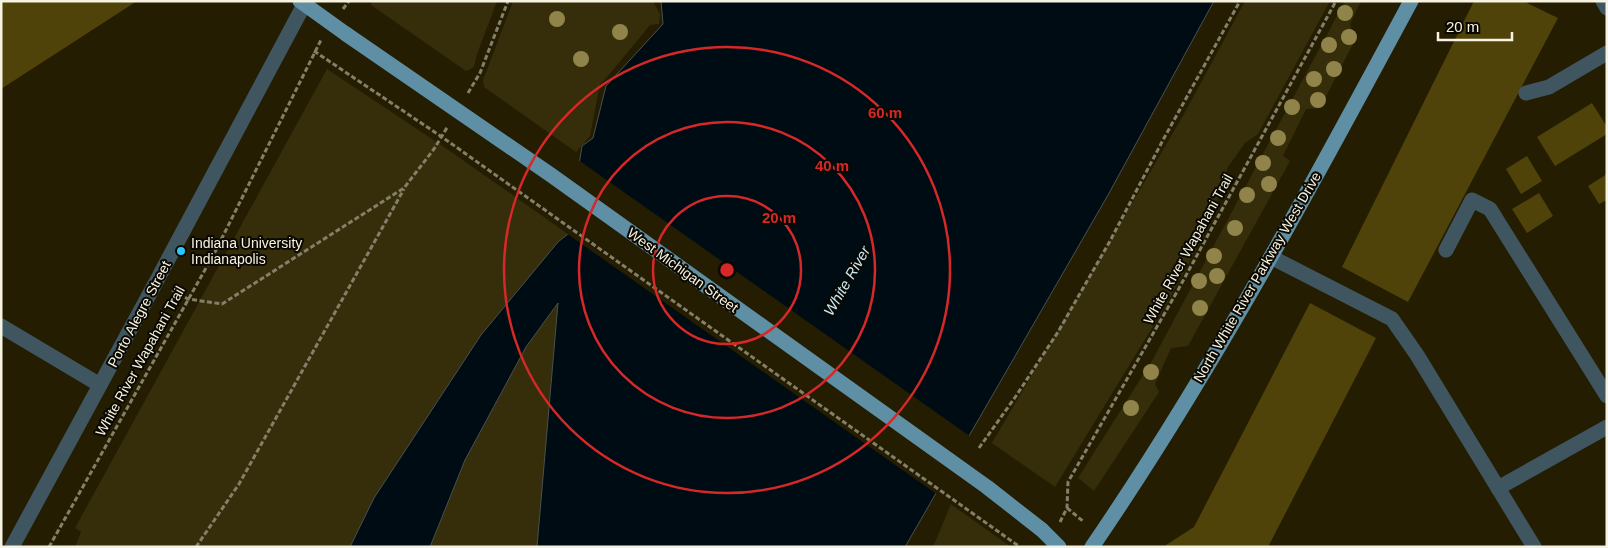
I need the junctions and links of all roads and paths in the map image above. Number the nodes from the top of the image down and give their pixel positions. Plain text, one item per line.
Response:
1 (508, 1) edge
2 (1240, 1) edge
3 (1336, 1) edge
4 (1411, 1) edge
5 (1603, 1) edge
6 (303, 2) edge
7 (1607, 8) edge
8 (1607, 53) edge
9 (1526, 94) dead end
10 (466, 97) dead end
11 (451, 121) dead end
12 (442, 137) junction
13 (404, 188) junction
14 (1446, 250) dead end
15 (1271, 257) junction
16 (156, 282) junction
17 (188, 299) junction
18 (1, 326) edge
19 (100, 385) junction
20 (1607, 396) edge
21 (1607, 427) edge
22 (980, 448) dead end
23 (1498, 488) junction
24 (1067, 508) dead end
25 (12, 547) edge
26 (49, 547) edge
27 (196, 547) edge
28 (1020, 547) edge
29 (1060, 547) edge
30 (1092, 547) edge
31 (1534, 547) edge

1 - 10 path
2 - 22 path
3 - 24 path, White River Wapahani Trail
4 - 15 main road, North White River Parkway West Drive
5 - 7 street
6 - 16 street, Porto Alegre Street
6 - 29 main road, West Michigan Street, bridge
8 - 9 street
11 - 12 path
12 - 13 path
12 - 17 path, White River Wapahani Trail
12 - 28 path
13 - 17 path
13 - 27 path
14 - 20 street
15 - 23 street
15 - 30 main road, North White River Parkway West Drive
16 - 17 path
16 - 19 street, Porto Alegre Street
17 - 26 path, White River Wapahani Trail
18 - 19 street
19 - 25 street, Porto Alegre Street
21 - 23 street
23 - 31 street

